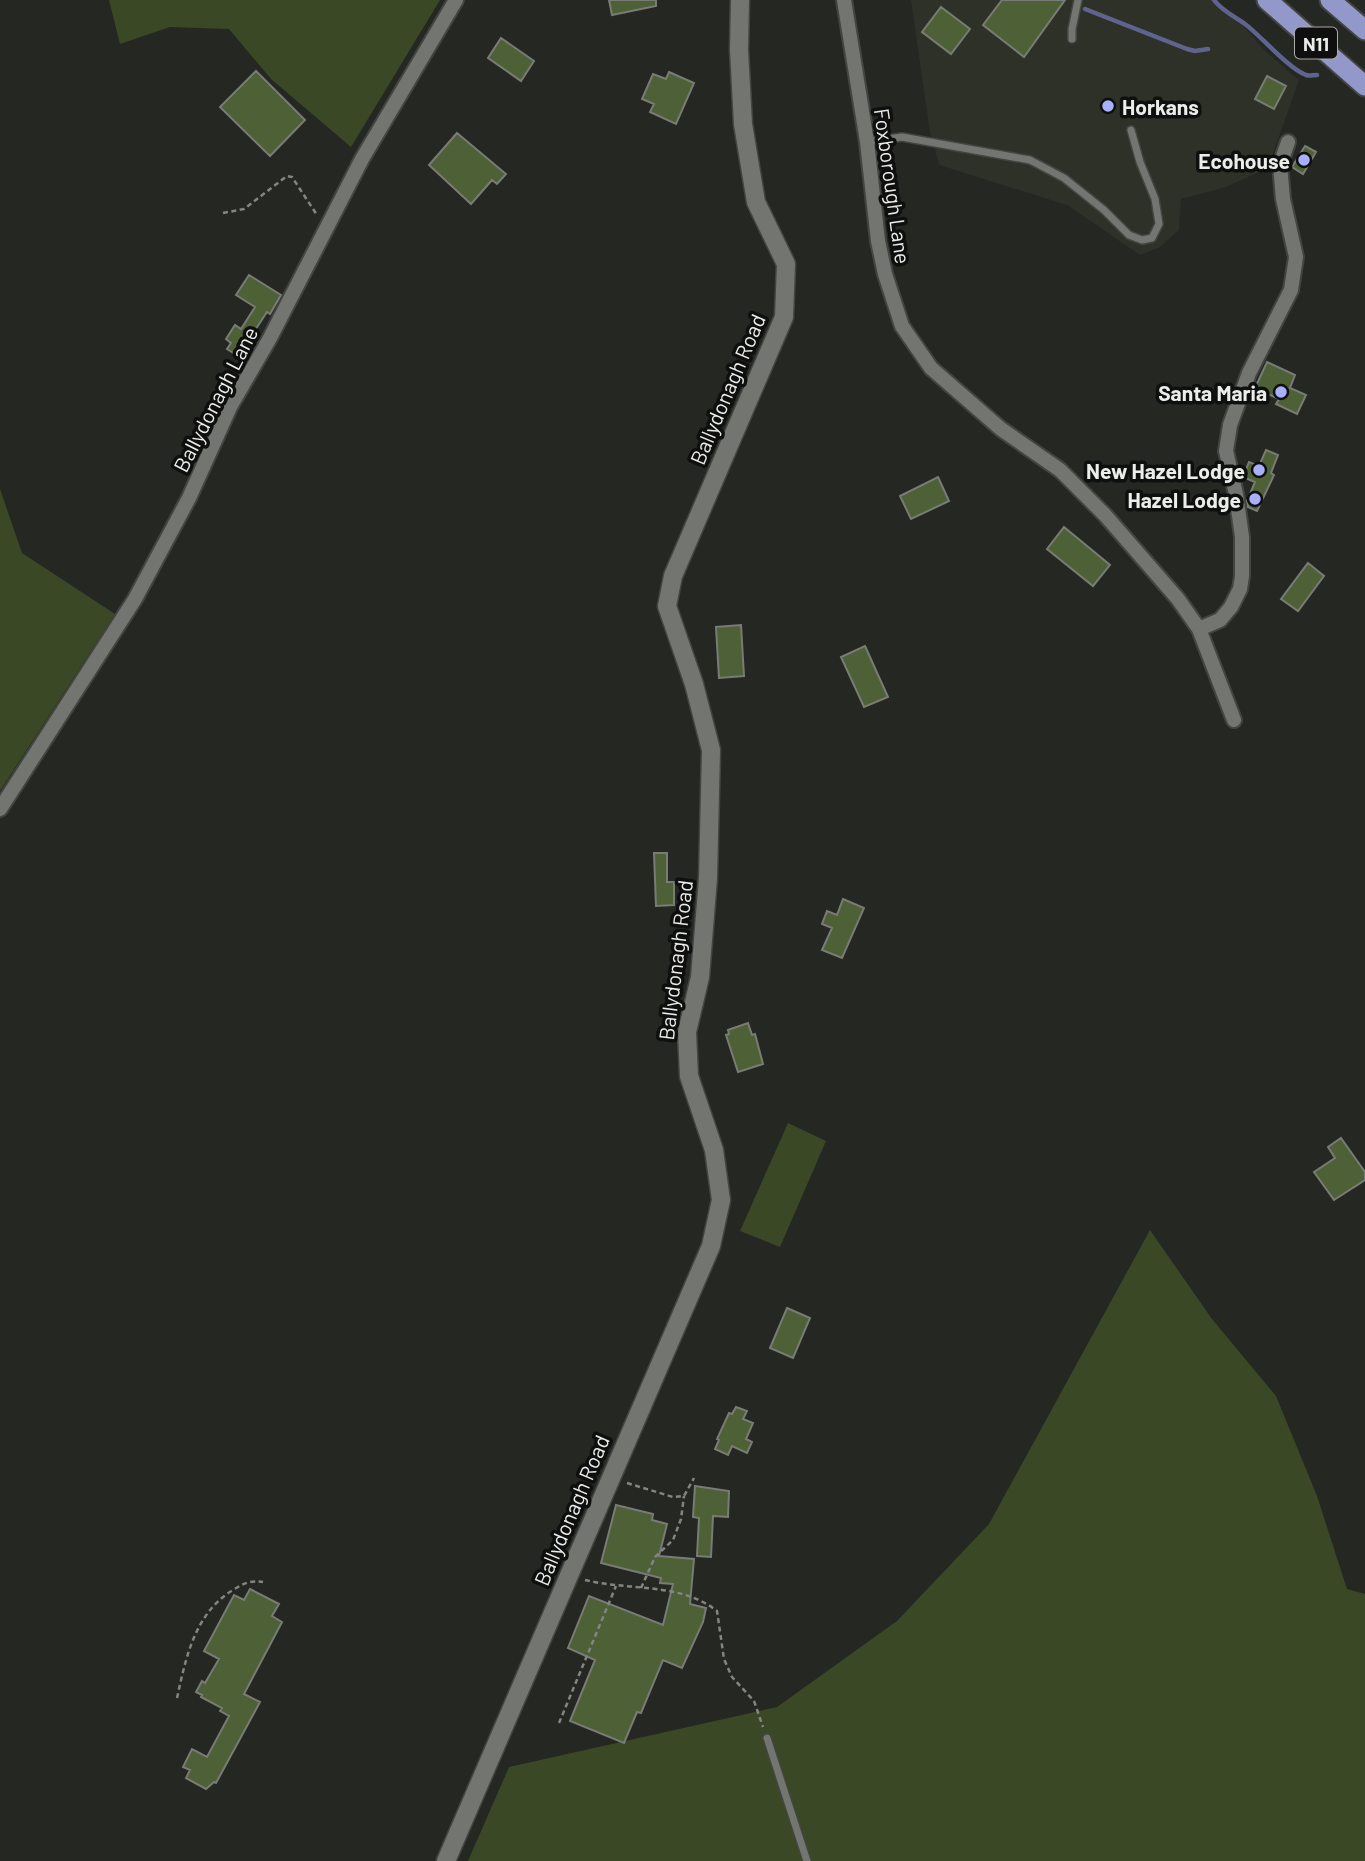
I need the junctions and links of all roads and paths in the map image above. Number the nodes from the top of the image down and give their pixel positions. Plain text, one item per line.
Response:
1 (456, 0) edge
2 (740, 0) edge
3 (844, 0) edge
4 (1078, 0) edge
5 (1267, 0) edge
6 (1330, 0) edge
7 (1365, 30) edge
8 (1072, 39) dead end
9 (1365, 86) edge
10 (1131, 130) dead end
11 (867, 142) junction
12 (1288, 142) dead end
13 (223, 213) dead end
14 (328, 225) junction
15 (1199, 629) junction
16 (1234, 720) dead end
17 (0, 809) edge
18 (611, 1477) junction
19 (694, 1478) dead end
20 (684, 1496) junction
21 (569, 1574) junction
22 (263, 1582) dead end
23 (616, 1586) junction
24 (641, 1588) junction
25 (177, 1698) dead end
26 (558, 1723) dead end
27 (767, 1738) joint
28 (446, 1861) edge
29 (807, 1861) edge

1 - 14 street, Ballydonagh Lane
2 - 18 street, Ballydonagh Road
3 - 11 street, Foxborough Lane
4 - 8 lane
5 - 9 highway, N11
6 - 7 highway, N11
10 - 11 lane
11 - 15 street, Foxborough Lane
12 - 15 street
13 - 14 path
14 - 17 street, Ballydonagh Lane
15 - 16 street, Foxborough Lane
18 - 20 path
18 - 21 street, Ballydonagh Road
19 - 20 path
20 - 24 path
21 - 23 path
21 - 28 street, Ballydonagh Road
22 - 25 path
23 - 24 path
23 - 26 path
24 - 27 path
27 - 29 lane

